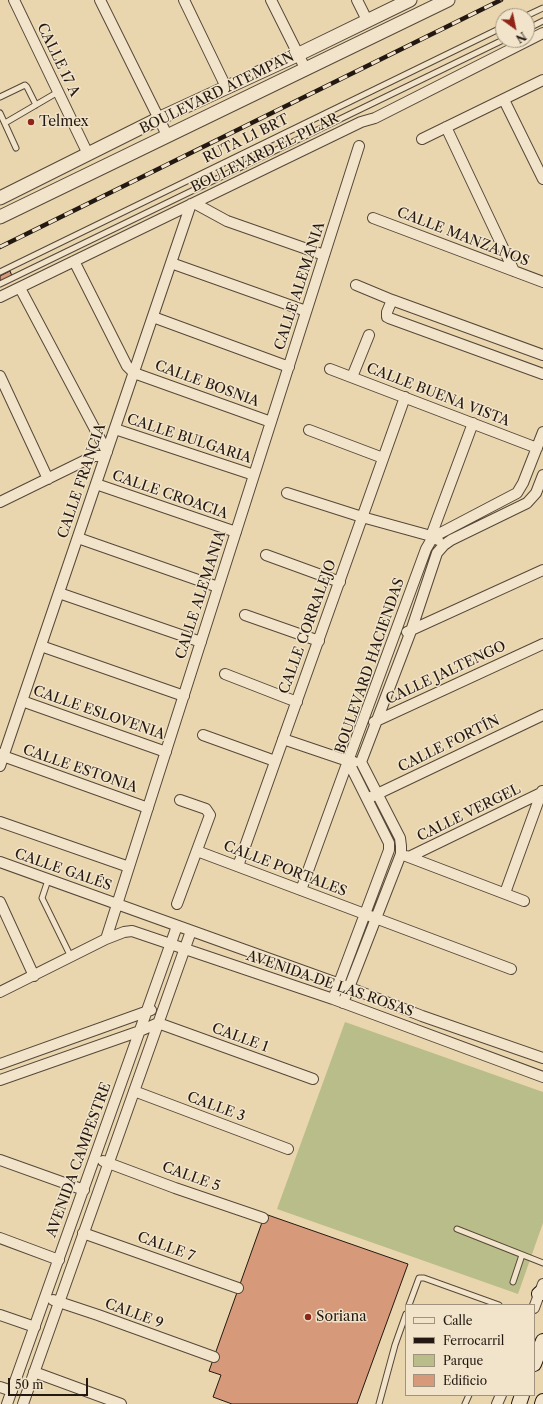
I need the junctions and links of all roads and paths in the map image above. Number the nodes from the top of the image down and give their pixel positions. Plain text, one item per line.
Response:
1 (14, 0) edge
2 (100, 0) edge
3 (184, 0) edge
4 (271, 0) edge
5 (357, 0) edge
6 (410, 0) edge
7 (443, 1) edge
8 (367, 20) junction
9 (495, 31) edge
10 (543, 33) edge
11 (495, 44) edge
12 (297, 55) junction
13 (305, 68) junction
14 (543, 80) edge
15 (226, 87) junction
16 (58, 92) junction
17 (0, 97) edge
18 (504, 100) junction
19 (36, 105) junction
20 (0, 113) edge
21 (158, 120) junction
22 (5, 123) junction
23 (446, 127) junction
24 (167, 135) junction
25 (422, 139) dead end
26 (359, 146) dead end
27 (16, 148) dead end
28 (88, 154) junction
29 (543, 179) edge
30 (0, 198) edge
31 (192, 204) junction
32 (0, 216) edge
33 (373, 218) dead end
34 (324, 255) junction
35 (74, 261) junction
36 (171, 264) junction
37 (514, 271) junction
38 (0, 272) edge
39 (543, 282) edge
40 (0, 284) edge
41 (356, 285) dead end
42 (20, 288) junction
43 (0, 297) edge
44 (392, 300) junction
45 (306, 311) junction
46 (153, 317) junction
47 (369, 335) dead end
48 (543, 355) edge
49 (288, 367) junction
50 (330, 369) dead end
51 (134, 373) junction
52 (543, 374) edge
53 (0, 376) edge
54 (352, 377) junction
55 (405, 397) junction
56 (271, 422) junction
57 (473, 423) junction
58 (115, 429) junction
59 (309, 430) dead end
60 (543, 432) edge
61 (537, 448) junction
62 (106, 454) junction
63 (383, 458) junction
64 (543, 475) edge
65 (254, 476) junction
66 (48, 479) junction
67 (96, 484) junction
68 (521, 488) junction
69 (287, 493) dead end
70 (539, 494) edge
71 (0, 502) edge
72 (362, 517) junction
73 (236, 532) junction
74 (432, 536) junction
75 (78, 538) junction
76 (444, 545) junction
77 (266, 554) dead end
78 (543, 570) edge
79 (340, 582) junction
80 (218, 587) junction
81 (59, 593) junction
82 (245, 615) dead end
83 (411, 631) junction
84 (394, 637) junction
85 (319, 641) junction
86 (201, 642) junction
87 (543, 644) edge
88 (41, 646) junction
89 (225, 674) dead end
90 (184, 696) junction
91 (22, 701) junction
92 (296, 702) junction
93 (543, 715) edge
94 (377, 721) junction
95 (361, 728) junction
96 (203, 735) dead end
97 (283, 739) junction
98 (166, 752) junction
99 (1, 759) edge
100 (276, 761) junction
101 (348, 761) junction
102 (361, 762) junction
103 (542, 790) edge
104 (378, 794) junction
105 (368, 798) junction
106 (180, 800) dead end
107 (148, 808) junction
108 (0, 822) edge
109 (389, 850) junction
110 (197, 851) junction
111 (405, 856) junction
112 (0, 862) edge
113 (238, 866) junction
114 (129, 867) junction
115 (48, 880) junction
116 (302, 890) junction
117 (505, 893) junction
118 (524, 901) dead end
119 (0, 902) edge
120 (117, 903) junction
121 (177, 904) dead end
122 (364, 914) junction
123 (376, 918) junction
124 (177, 926) junction
125 (191, 931) junction
126 (106, 940) junction
127 (171, 944) junction
128 (184, 948) junction
129 (72, 957) junction
130 (511, 968) dead end
131 (34, 976) junction
132 (338, 984) junction
133 (348, 988) junction
134 (0, 992) edge
135 (333, 999) junction
136 (343, 1003) junction
137 (164, 1005) junction
138 (147, 1012) junction
139 (158, 1023) junction
140 (92, 1030) junction
141 (140, 1031) junction
142 (96, 1045) junction
143 (543, 1058) edge
144 (0, 1064) edge
145 (543, 1077) edge
146 (313, 1079) dead end
147 (0, 1080) edge
148 (134, 1091) junction
149 (288, 1149) dead end
150 (95, 1158) junction
151 (0, 1160) edge
152 (108, 1163) junction
153 (84, 1190) junction
154 (263, 1218) dead end
155 (457, 1229) dead end
156 (84, 1233) junction
157 (0, 1238) edge
158 (522, 1255) junction
159 (59, 1260) junction
160 (543, 1263) edge
161 (513, 1282) dead end
162 (238, 1288) dead end
163 (542, 1289) edge
164 (45, 1298) junction
165 (59, 1302) junction
166 (409, 1304) edge
167 (496, 1304) edge
168 (535, 1306) edge
169 (0, 1315) edge
170 (405, 1317) edge
171 (35, 1327) junction
172 (543, 1340) edge
173 (214, 1357) dead end
174 (535, 1361) edge
175 (34, 1372) junction
176 (0, 1387) edge
177 (12, 1391) junction
178 (543, 1401) edge
179 (8, 1404) edge
180 (23, 1404) edge
181 (121, 1404) edge
182 (379, 1404) edge
183 (542, 1404) edge

1 - 16 street, CALLE 17 A
2 - 21 street
3 - 15 street
4 - 12 street
5 - 8 street
6 - 8 street, BOULEVARD ATEMPAN
7 - 13 street, BOULEVARD ATEMPAN
8 - 12 street, BOULEVARD ATEMPAN
9 - 38 lane, RUTA L1 BRT
10 - 31 street, BOULEVARD EL PILAR
11 - 40 lane, RUTA L1 BRT
12 - 13 street
12 - 15 street, BOULEVARD ATEMPAN
13 - 24 street, BOULEVARD ATEMPAN
14 - 18 street
15 - 21 street, BOULEVARD ATEMPAN
16 - 19 lane
16 - 28 street, CALLE 17 A
17 - 19 lane
18 - 23 street
18 - 29 street
19 - 22 lane
20 - 22 lane
21 - 24 street
21 - 28 street, BOULEVARD ATEMPAN
22 - 27 lane
23 - 25 street
23 - 37 street
24 - 32 street, BOULEVARD ATEMPAN
26 - 34 street, CALLE ALEMANIA
28 - 30 street, BOULEVARD ATEMPAN
31 - 34 street
31 - 35 street, BOULEVARD EL PILAR
31 - 36 street, CALLE FRANCIA
33 - 37 street, CALLE MANZANOS
34 - 45 street, CALLE ALEMANIA
35 - 42 street, BOULEVARD EL PILAR
35 - 51 street
36 - 45 street
36 - 46 street, CALLE FRANCIA
37 - 39 street, CALLE MANZANOS
41 - 44 street
42 - 43 street, BOULEVARD EL PILAR
42 - 62 street
44 - 48 street
44 - 52 street
45 - 49 street, CALLE ALEMANIA
46 - 49 street
46 - 51 street, CALLE FRANCIA
47 - 54 street
49 - 56 street, CALLE ALEMANIA
50 - 54 street, CALLE BUENA VISTA
51 - 56 street, CALLE BOSNIA
51 - 58 street, CALLE FRANCIA
53 - 66 street
54 - 55 street, CALLE BUENA VISTA
55 - 57 street, CALLE BUENA VISTA
55 - 63 street, CALLE CORRALEJO
56 - 65 street, CALLE ALEMANIA
57 - 61 street, CALLE BUENA VISTA
57 - 74 street, BOULEVARD HACIENDAS
58 - 62 street, CALLE FRANCIA
58 - 65 street, CALLE BULGARIA
59 - 63 street
60 - 61 street
61 - 68 street
62 - 66 street
62 - 67 street, CALLE FRANCIA
63 - 72 street, CALLE CORRALEJO
64 - 70 street
65 - 73 street, CALLE ALEMANIA
66 - 71 street
67 - 73 street, CALLE CROACIA
67 - 75 street, CALLE FRANCIA
68 - 70 street
68 - 74 street
69 - 72 street
70 - 76 street
72 - 74 street
72 - 79 street, CALLE CORRALEJO
73 - 80 street, CALLE ALEMANIA
74 - 76 street
74 - 84 street, BOULEVARD HACIENDAS
75 - 80 street
75 - 81 street, CALLE FRANCIA
76 - 83 street, BOULEVARD HACIENDAS
77 - 79 street
78 - 83 street
79 - 85 street, CALLE CORRALEJO
80 - 86 street, CALLE ALEMANIA
81 - 86 street
81 - 88 street, CALLE FRANCIA
82 - 85 street
83 - 84 street
83 - 94 street, BOULEVARD HACIENDAS
84 - 95 street, BOULEVARD HACIENDAS
85 - 92 street, CALLE CORRALEJO
86 - 90 street, CALLE ALEMANIA
87 - 94 street, CALLE JALTENGO
88 - 90 street
88 - 91 street, CALLE FRANCIA
89 - 92 street
90 - 98 street, CALLE ALEMANIA
91 - 98 street, CALLE ESLOVENIA
91 - 99 street, CALLE FRANCIA
92 - 97 street, CALLE CORRALEJO
93 - 104 street, CALLE FORTÍN
94 - 95 street, CALLE JALTENGO
94 - 102 street, BOULEVARD HACIENDAS
95 - 101 street, BOULEVARD HACIENDAS
96 - 100 street
97 - 100 street, CALLE CORRALEJO
97 - 101 street
98 - 107 street, CALLE ALEMANIA
99 - 107 street, CALLE ESTONIA
100 - 113 street, CALLE CORRALEJO
101 - 102 street
101 - 105 street, BOULEVARD HACIENDAS
101 - 116 street
102 - 104 street, BOULEVARD HACIENDAS
103 - 111 street, CALLE VERGEL
103 - 117 street
104 - 105 street, CALLE FORTÍN
104 - 111 street, BOULEVARD HACIENDAS
105 - 109 street, BOULEVARD HACIENDAS
106 - 110 street
107 - 114 street, CALLE ALEMANIA
108 - 114 street
109 - 111 street
109 - 122 street
110 - 113 street, CALLE PORTALES
110 - 121 street
111 - 117 street
111 - 123 street, BOULEVARD HACIENDAS
112 - 115 street, CALLE GALÉS
113 - 116 street, CALLE PORTALES
114 - 120 street, CALLE ALEMANIA
115 - 120 street, CALLE GALÉS
115 - 129 lane
116 - 122 street, CALLE PORTALES
117 - 118 street
119 - 131 street
120 - 124 street, AVENIDA DE LAS ROSAS
120 - 126 street, CALLE ALEMANIA
122 - 123 street, CALLE PORTALES
122 - 132 street
123 - 130 street, CALLE PORTALES
123 - 133 street, BOULEVARD HACIENDAS
124 - 125 street, AVENIDA DE LAS ROSAS
124 - 127 street, AVENIDA CAMPESTRE
125 - 128 street, AVENIDA CAMPESTRE
125 - 132 street, AVENIDA DE LAS ROSAS
126 - 127 street, AVENIDA DE LAS ROSAS
126 - 129 street
127 - 128 street, AVENIDA DE LAS ROSAS
127 - 138 street, AVENIDA CAMPESTRE
128 - 135 street, AVENIDA DE LAS ROSAS
128 - 137 street, AVENIDA CAMPESTRE
129 - 131 street
131 - 134 street
132 - 133 street, AVENIDA DE LAS ROSAS
132 - 135 street
133 - 136 street, BOULEVARD HACIENDAS
133 - 143 street, AVENIDA DE LAS ROSAS
135 - 136 street, AVENIDA DE LAS ROSAS
136 - 145 street, AVENIDA DE LAS ROSAS
137 - 138 street
137 - 139 street, AVENIDA CAMPESTRE
138 - 140 street
138 - 141 street, AVENIDA CAMPESTRE
139 - 141 street
139 - 146 street, CALLE 1
139 - 148 street, AVENIDA CAMPESTRE
140 - 142 street
140 - 144 street
141 - 142 street
141 - 150 street, AVENIDA CAMPESTRE
142 - 147 street
148 - 149 street, CALLE 3
148 - 152 street, AVENIDA CAMPESTRE
150 - 152 street, CALLE 5
150 - 153 street, AVENIDA CAMPESTRE
151 - 153 street
152 - 154 street, CALLE 5
152 - 156 street, AVENIDA CAMPESTRE
153 - 159 street, AVENIDA CAMPESTRE
155 - 158 lane
156 - 162 street, CALLE 7
156 - 165 street, AVENIDA CAMPESTRE
157 - 159 street
158 - 160 lane
158 - 161 lane
159 - 164 street, AVENIDA CAMPESTRE
163 - 168 street
164 - 165 street, CALLE 9
164 - 171 street, AVENIDA CAMPESTRE
165 - 173 street, CALLE 9
165 - 175 street, AVENIDA CAMPESTRE
166 - 167 lane
169 - 171 street
170 - 182 lane
171 - 177 street, AVENIDA CAMPESTRE
172 - 174 main road
175 - 180 street, AVENIDA CAMPESTRE
175 - 181 street
176 - 177 street
177 - 179 street, AVENIDA CAMPESTRE
178 - 183 main road

